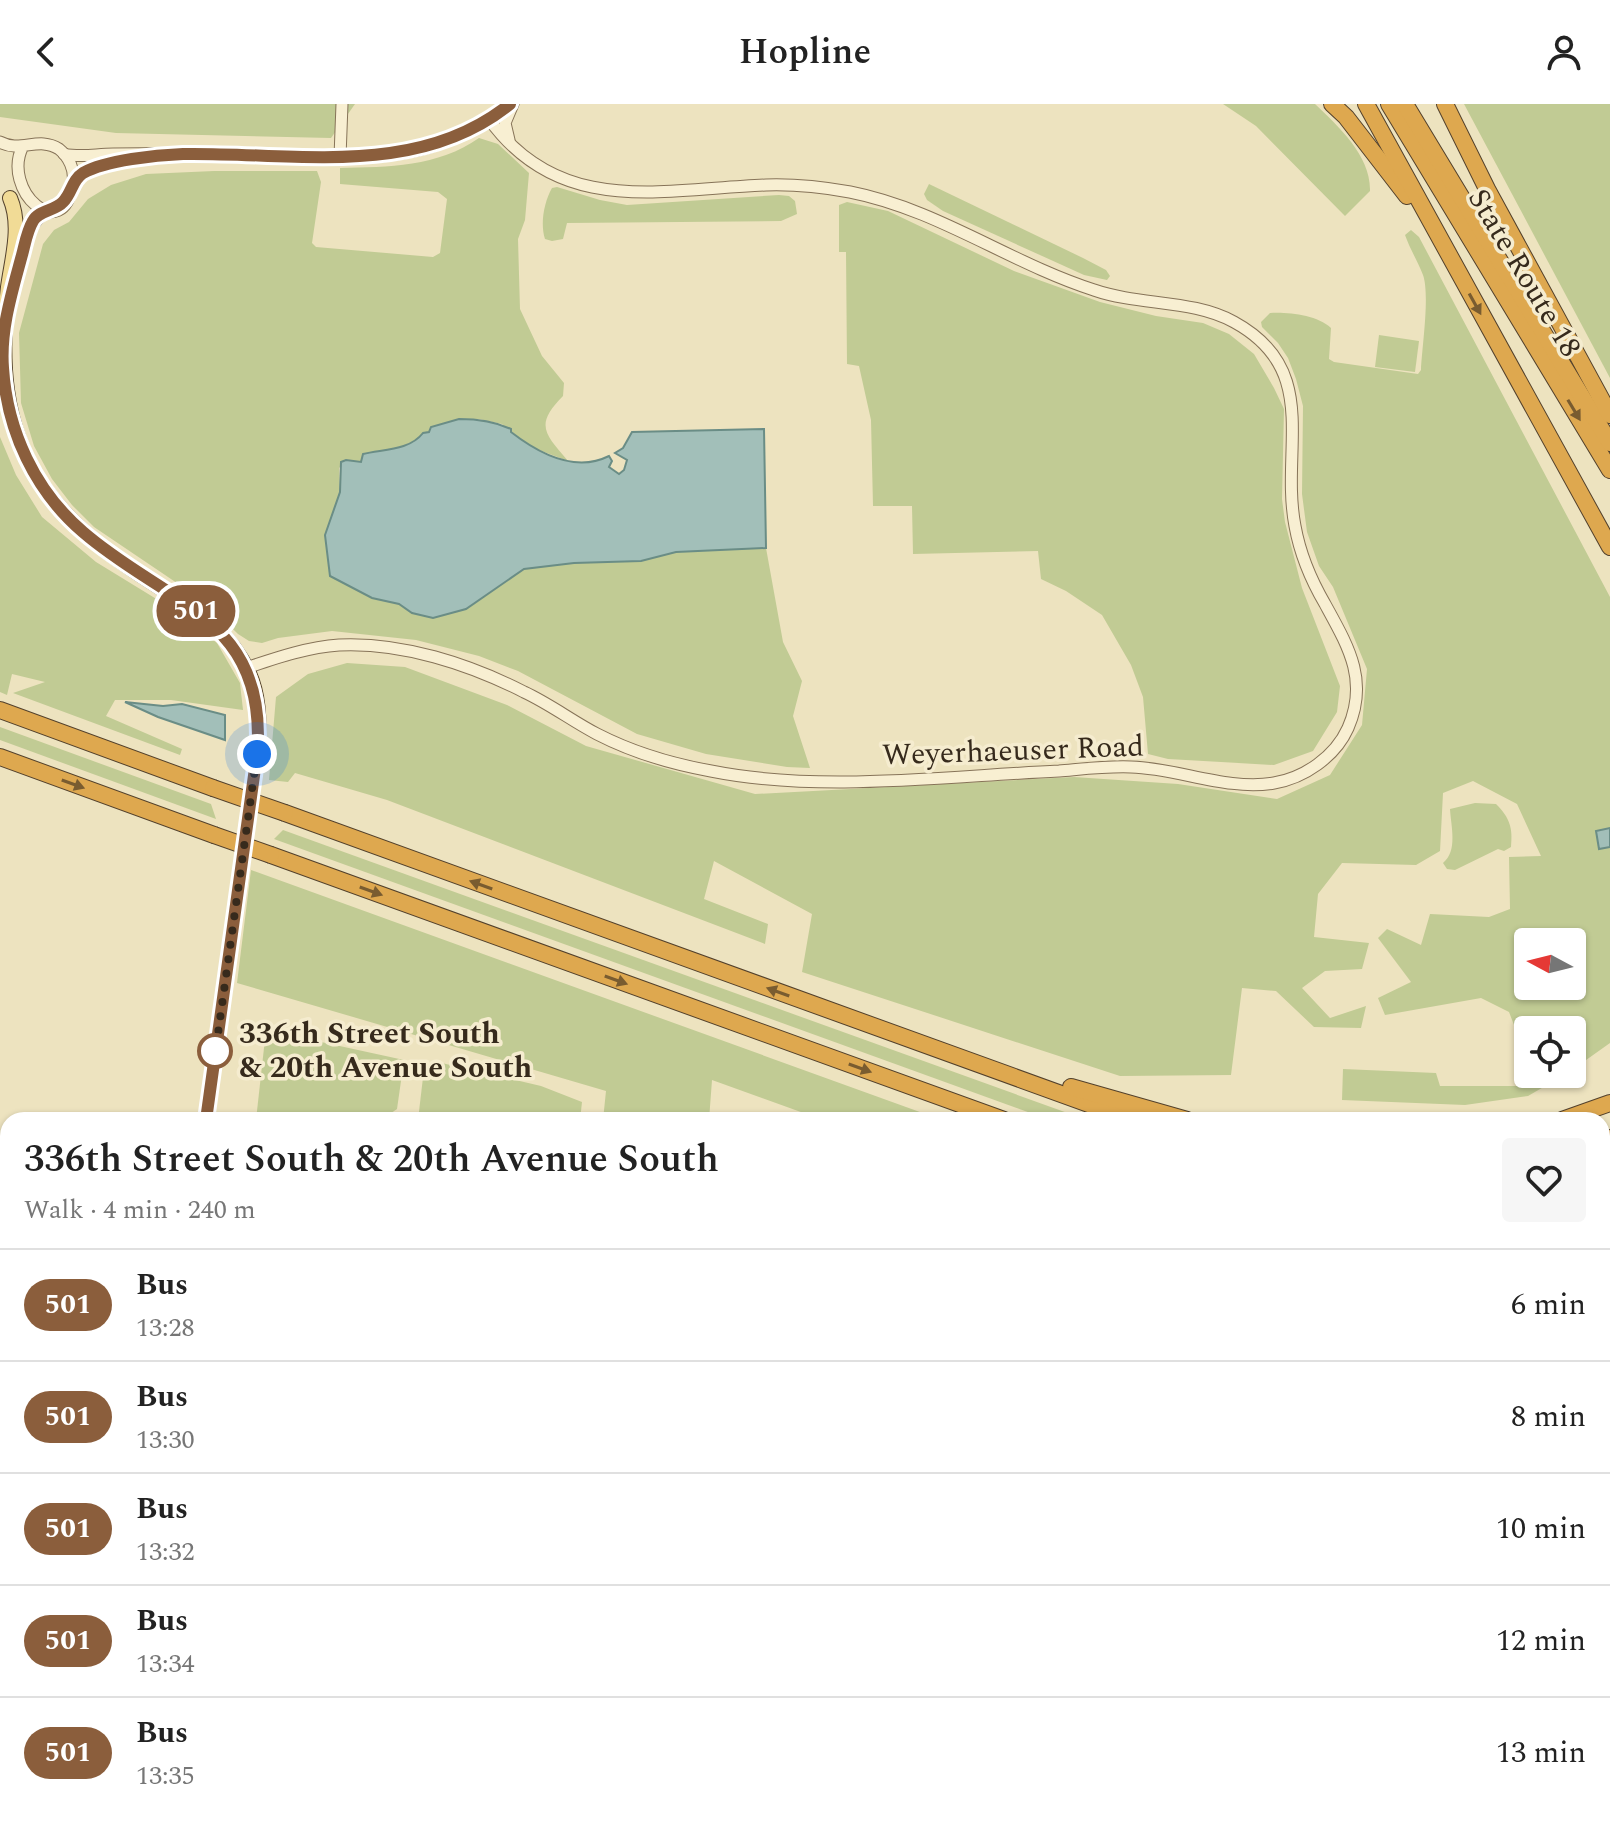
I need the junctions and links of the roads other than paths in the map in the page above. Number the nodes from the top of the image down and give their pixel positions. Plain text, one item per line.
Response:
1 (342, 104) edge
2 (512, 104) edge
3 (1332, 104) edge
4 (1366, 104) edge
5 (1389, 104) edge
6 (1405, 104) edge
7 (1445, 104) edge
8 (489, 119) junction
9 (0, 142) edge
10 (510, 144) junction
11 (23, 146) junction
12 (64, 154) junction
13 (145, 155) junction
14 (340, 157) junction
15 (5, 169) dead end
16 (73, 183) junction
17 (8, 193) joint
18 (46, 211) junction
19 (1437, 235) junction
20 (4, 334) junction
21 (1610, 415) edge
22 (1610, 443) edge
23 (1610, 470) edge
24 (1610, 547) edge
25 (246, 668) junction
26 (0, 710) edge
27 (0, 757) edge
28 (931, 1046) junction
29 (1610, 1103) edge
30 (207, 1112) edge
31 (982, 1112) edge
32 (1111, 1112) edge
33 (1159, 1112) edge
34 (1585, 1112) edge

1 - 14 street
2 - 8 street
2 - 10 street
3 - 19 highway
4 - 19 highway
5 -> 23 highway, State Route 18
6 - 22 highway, State Route 18
7 - 21 highway
8 - 10 street, Weyerhaeuser Road
8 - 14 street
9 - 11 street
10 - 25 street, Weyerhaeuser Road
11 - 12 street
11 - 15 street
12 - 13 street
12 - 16 street
13 - 14 street
13 - 16 street
16 - 18 street
17 - 18 street
17 - 20 main road
18 - 20 main road
19 -> 24 highway
20 - 25 main road
25 - 30 main road
28 -> 26 highway, bridge
27 -> 31 highway, bridge
28 - 32 highway
28 - 33 highway
29 - 34 highway

